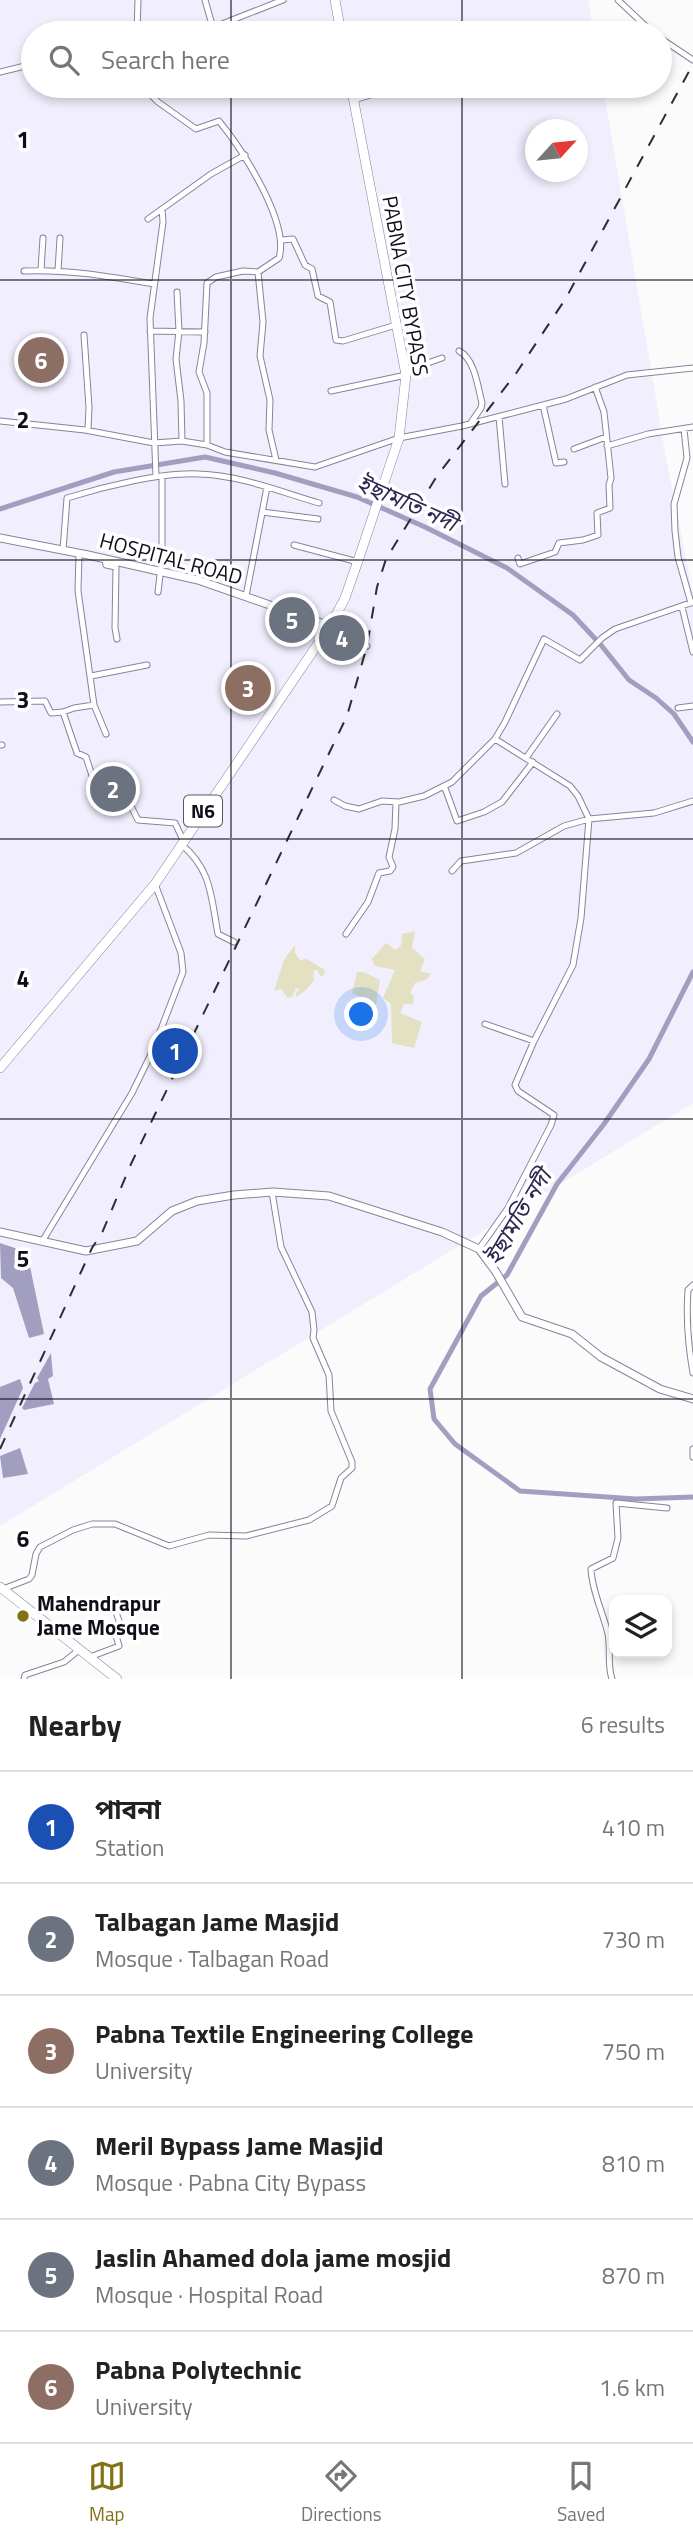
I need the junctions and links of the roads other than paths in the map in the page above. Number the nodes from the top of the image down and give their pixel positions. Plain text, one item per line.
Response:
1 (138, 0) edge
2 (205, 0) edge
3 (283, 0) edge
4 (335, 0) edge
5 (618, 0) edge
6 (137, 21) edge
7 (211, 21) edge
8 (230, 21) edge
9 (339, 21) edge
10 (640, 21) edge
11 (672, 46) edge
12 (693, 60) edge
13 (21, 67) edge
14 (0, 72) edge
15 (154, 98) edge
16 (360, 98) edge
17 (354, 100) joint
18 (245, 155) junction
19 (162, 209) junction
20 (148, 219) dead end
21 (60, 238) dead end
22 (43, 239) dead end
23 (282, 240) junction
24 (41, 270) junction
25 (24, 271) dead end
26 (58, 271) junction
27 (258, 272) junction
28 (154, 284) junction
29 (177, 292) dead end
30 (396, 325) junction
31 (150, 331) junction
32 (179, 331) junction
33 (205, 332) junction
34 (84, 335) dead end
35 (459, 351) dead end
36 (442, 358) dead end
37 (693, 368) edge
38 (405, 373) junction
39 (595, 387) junction
40 (331, 391) dead end
41 (544, 405) junction
42 (499, 417) junction
43 (0, 421) edge
44 (470, 424) junction
45 (693, 427) edge
46 (684, 429) junction
47 (88, 430) junction
48 (606, 437) junction
49 (399, 438) junction
50 (182, 441) junction
51 (154, 443) junction
52 (206, 445) junction
53 (607, 446) junction
54 (574, 449) dead end
55 (276, 460) junction
56 (564, 462) dead end
57 (158, 475) junction
58 (505, 484) dead end
59 (267, 487) junction
60 (319, 503) dead end
61 (262, 512) junction
62 (318, 519) dead end
63 (0, 538) edge
64 (294, 545) dead end
65 (63, 550) junction
66 (79, 554) junction
67 (517, 558) dead end
68 (105, 559) junction
69 (358, 562) junction
70 (160, 571) junction
71 (158, 592) dead end
72 (246, 596) junction
73 (692, 602) edge
74 (682, 607) junction
75 (330, 626) junction
76 (117, 639) dead end
77 (367, 646) dead end
78 (693, 652) edge
79 (147, 665) dead end
80 (91, 676) junction
81 (0, 702) edge
82 (94, 705) junction
83 (693, 706) edge
84 (678, 708) dead end
85 (63, 712) junction
86 (558, 714) dead end
87 (106, 734) dead end
88 (495, 739) junction
89 (526, 758) junction
90 (533, 762) junction
91 (444, 788) junction
92 (334, 800) dead end
93 (693, 801) edge
94 (396, 802) junction
95 (589, 819) junction
96 (182, 842) junction
97 (452, 872) dead end
98 (155, 884) junction
99 (346, 934) dead end
100 (234, 942) dead end
101 (485, 1024) dead end
102 (534, 1041) junction
103 (0, 1068) edge
104 (272, 1192) junction
105 (0, 1232) edge
106 (43, 1240) junction
107 (479, 1249) junction
108 (693, 1285) edge
109 (693, 1373) edge
110 (693, 1399) edge
111 (693, 1449) edge
112 (693, 1457) edge
113 (667, 1508) dead end
114 (1, 1588) edge
115 (117, 1615) dead end
116 (80, 1649) junction
117 (90, 1657) junction
118 (24, 1679) edge
119 (117, 1679) edge
120 (612, 1679) edge

1 - 6 street
2 - 7 street
3 - 8 street
4 - 9 highway
5 - 10 street
11 - 12 street
13 - 14 street
15 - 18 street
16 - 17 street
17 - 30 highway, PABNA CITY BYPASS / N6
18 - 19 street
18 - 23 street
19 - 20 street
19 - 28 street
21 - 26 street
22 - 24 street
23 - 27 street
23 - 30 street
24 - 25 street
24 - 26 street
26 - 28 street
27 - 33 street
27 - 55 street
28 - 31 street
29 - 32 street
30 - 38 highway, PABNA CITY BYPASS / N6
31 - 32 street
31 - 51 street
32 - 33 street
32 - 50 street
33 - 52 street
34 - 47 street
35 - 44 street
36 - 38 street
37 - 39 street
38 - 40 street
38 - 49 highway, PABNA CITY BYPASS / N6
39 - 41 street
39 - 48 street
41 - 42 street
41 - 56 street
42 - 44 street
42 - 58 street
43 - 47 street
44 - 49 street
45 - 46 street
46 - 53 street
46 - 73 street
47 - 51 street
48 - 53 street
48 - 54 street
49 - 55 street
49 - 69 highway, PABNA CITY BYPASS / N6
50 - 51 street
50 - 52 street
51 - 57 street
52 - 55 street
53 - 67 street
57 - 59 street
57 - 65 street
57 - 70 street
59 - 60 street
59 - 61 street
61 - 62 street
61 - 72 street
63 - 65 main road, HOSPITAL ROAD
64 - 69 street
65 - 66 main road, HOSPITAL ROAD
66 - 68 main road, HOSPITAL ROAD
66 - 80 street
68 - 70 main road, HOSPITAL ROAD
68 - 76 street
69 - 75 highway, N6
70 - 71 street
70 - 72 main road, HOSPITAL ROAD
72 - 75 main road, HOSPITAL ROAD
73 - 74 street
74 - 78 street
74 - 88 street
75 - 77 street
75 - 96 highway, N6
79 - 80 street
80 - 82 street
81 - 85 street
82 - 85 street
82 - 87 street
83 - 84 street
85 - 96 street
86 - 89 street
88 - 89 street
88 - 91 street
89 - 90 street
90 - 91 street
90 - 95 street
91 - 94 street
92 - 94 street
93 - 95 street
94 - 99 street
95 - 97 street
95 - 102 street
96 - 98 highway, N6
96 - 100 street
98 - 103 highway, N6
98 - 106 street
101 - 102 street
102 - 107 street
104 - 106 main road
104 - 107 main road
104 - 114 street
105 - 106 main road
107 - 110 main road
108 - 109 street
111 - 112 street
113 - 120 street
114 - 116 highway
115 - 117 street
116 - 117 highway
116 - 118 street
117 - 119 highway

